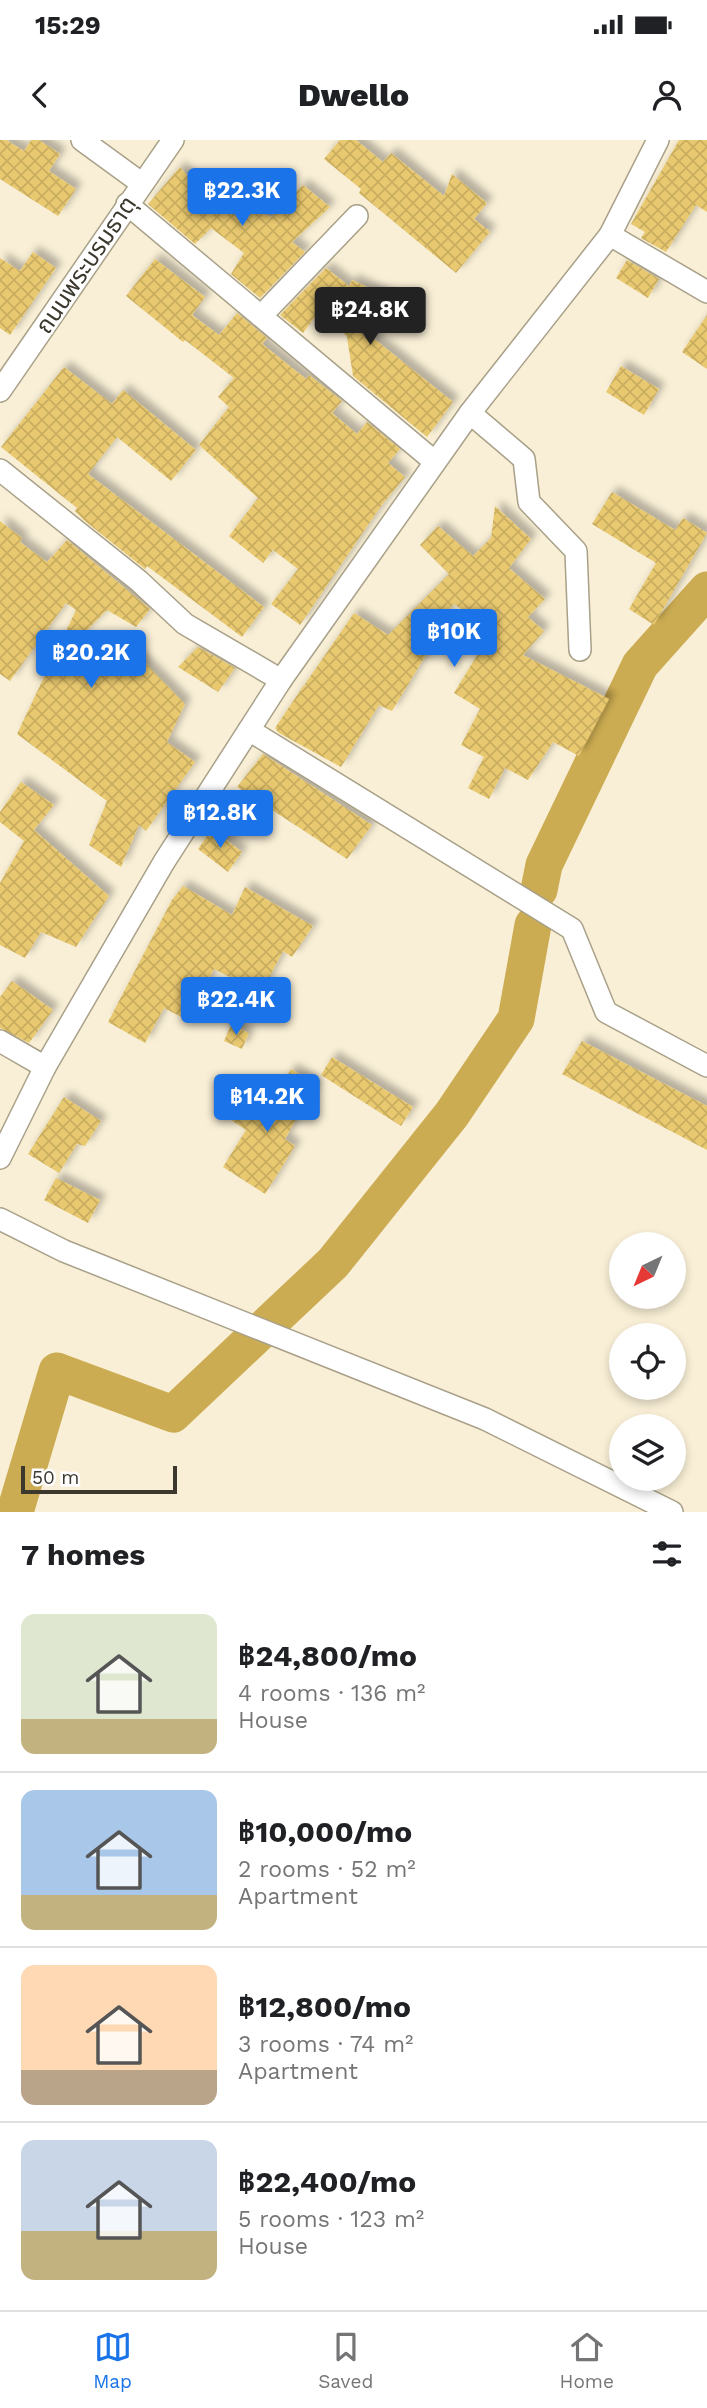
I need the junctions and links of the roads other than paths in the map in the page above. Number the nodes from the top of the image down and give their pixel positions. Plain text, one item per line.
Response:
1 (82, 140) edge
2 (173, 140) edge
3 (658, 140) edge
4 (141, 183) junction
5 (127, 204) junction
6 (357, 216) dead end
7 (610, 235) junction
8 (707, 292) edge
9 (261, 316) junction
10 (0, 391) edge
11 (470, 413) junction
12 (435, 462) junction
13 (0, 470) edge
14 (580, 650) dead end
15 (281, 680) junction
16 (249, 730) junction
17 (0, 1041) edge
18 (707, 1066) edge
19 (45, 1067) junction
20 (0, 1158) edge
21 (0, 1219) edge
22 (672, 1512) edge

1 - 4 street
2 - 4 street, ถนนพระบรมธาตุ
3 - 7 street
4 - 5 street, ถนนพระบรมธาตุ
5 - 9 street
5 - 10 street, ถนนพระบรมธาตุ
6 - 9 street
7 - 8 street
7 - 11 street
9 - 12 street
11 - 12 street
11 - 14 street
12 - 15 street
13 - 15 street
15 - 16 street
16 - 18 street
16 - 19 street
17 - 19 street
19 - 20 street
21 - 22 street

